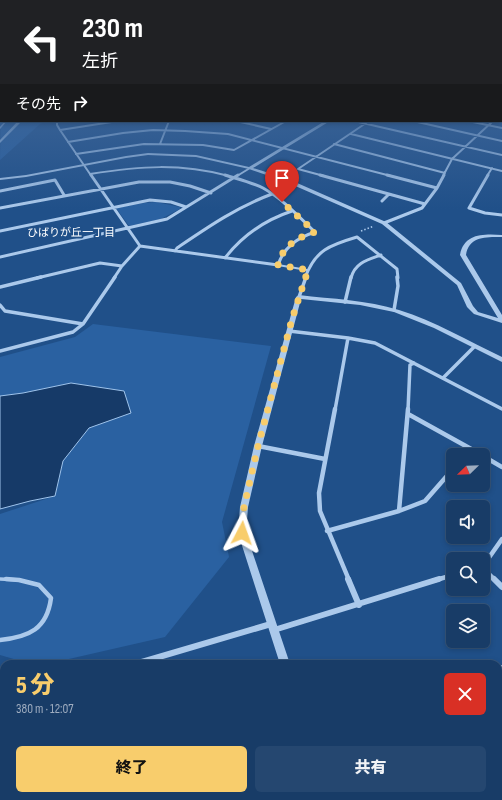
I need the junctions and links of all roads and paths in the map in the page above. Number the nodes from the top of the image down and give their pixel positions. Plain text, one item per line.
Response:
1 (7, 134) edge
2 (63, 134) edge
3 (115, 134) edge
4 (164, 134) edge
5 (228, 134) edge
6 (262, 134) edge
7 (306, 134) edge
8 (351, 134) edge
9 (352, 134) edge
10 (410, 134) edge
11 (474, 134) edge
12 (477, 135) junction
13 (255, 139) junction
14 (502, 141) edge
15 (0, 142) edge
16 (68, 142) junction
17 (160, 144) junction
18 (334, 144) junction
19 (465, 147) junction
20 (284, 148) junction
21 (76, 154) junction
22 (502, 155) edge
23 (316, 156) junction
24 (452, 158) junction
25 (83, 164) junction
26 (250, 168) junction
27 (492, 168) junction
28 (502, 171) edge
29 (445, 173) junction
30 (90, 174) junction
31 (235, 178) junction
32 (0, 179) edge
33 (100, 188) junction
34 (437, 188) junction
35 (0, 191) edge
36 (212, 192) junction
37 (272, 194) junction
38 (389, 194) junction
39 (64, 195) junction
40 (382, 201) dead end
41 (425, 204) junction
42 (113, 207) junction
43 (0, 208) edge
44 (186, 208) junction
45 (292, 211) junction
46 (502, 215) edge
47 (384, 223) junction
48 (128, 228) junction
49 (0, 230) edge
50 (502, 236) edge
51 (357, 237) junction
52 (140, 246) junction
53 (176, 251) junction
54 (381, 255) junction
55 (0, 256) edge
56 (225, 258) junction
57 (278, 265) junction
58 (122, 266) junction
59 (308, 270) junction
60 (0, 287) edge
61 (299, 297) junction
62 (345, 302) junction
63 (0, 305) edge
64 (394, 310) junction
65 (5, 311) junction
66 (0, 314) edge
67 (502, 320) edge
68 (83, 324) junction
69 (289, 331) junction
70 (348, 338) junction
71 (474, 347) junction
72 (0, 351) edge
73 (502, 360) edge
74 (414, 363) junction
75 (443, 378) junction
76 (502, 409) edge
77 (408, 414) junction
78 (258, 446) junction
79 (469, 448) edge
80 (325, 459) junction
81 (490, 459) edge
82 (502, 466) edge
83 (446, 477) edge
84 (399, 511) junction
85 (327, 531) junction
86 (502, 539) edge
87 (490, 555) edge
88 (490, 575) edge
89 (446, 577) edge
90 (0, 579) edge
91 (502, 587) edge
92 (359, 604) junction
93 (272, 627) junction
94 (0, 640) edge
95 (150, 660) edge
96 (283, 660) edge

1 - 15 street
2 - 16 street
3 - 16 street
4 - 17 street
5 - 13 street
6 - 13 street
7 - 20 street
8 - 18 street
9 - 24 street
10 - 19 street
11 - 12 street
12 - 14 street
12 - 19 street
13 - 17 street
13 - 20 street
16 - 21 street
17 - 21 street
18 - 23 street
18 - 29 street
19 - 22 street
19 - 24 street
20 - 23 street
20 - 26 street
21 - 25 street
23 - 34 street
23 - 38 street
24 - 27 street
24 - 29 street
25 - 26 street
25 - 30 street
25 - 32 street
26 - 31 street
26 - 47 street
27 - 28 street
27 - 46 street
29 - 34 street
30 - 31 street
30 - 33 street
31 - 36 street
31 - 37 street
33 - 36 street
33 - 39 street
33 - 42 street
34 - 41 street
35 - 39 street
36 - 44 street
37 - 45 street
37 - 53 street
38 - 40 street
38 - 41 street
39 - 43 street
41 - 47 street
42 - 44 street
42 - 48 street
42 - 49 street
44 - 48 street
45 - 56 street
45 - 57 street
47 - 51 path
47 - 67 street
48 - 52 street
48 - 55 street
50 - 67 street
51 - 54 street
51 - 59 street
52 - 53 street
52 - 58 street
53 - 56 street
54 - 62 street
54 - 64 street
56 - 57 street
57 - 59 lane
58 - 60 street
58 - 68 street
59 - 61 street
61 - 62 street
61 - 69 street
62 - 64 street
63 - 65 street
64 - 71 street
65 - 66 street
65 - 68 street
68 - 72 street
69 - 70 street
69 - 78 street
70 - 74 street
70 - 80 street
71 - 73 street
71 - 75 street
74 - 75 street
74 - 77 street
75 - 76 street
77 - 79 street
77 - 84 street
78 - 80 street
78 - 93 street
80 - 85 street
81 - 82 street
83 - 84 street
84 - 85 street
85 - 92 street
86 - 87 street
88 - 91 street
89 - 92 street
90 - 94 lane
92 - 93 street
93 - 95 street
93 - 96 street

